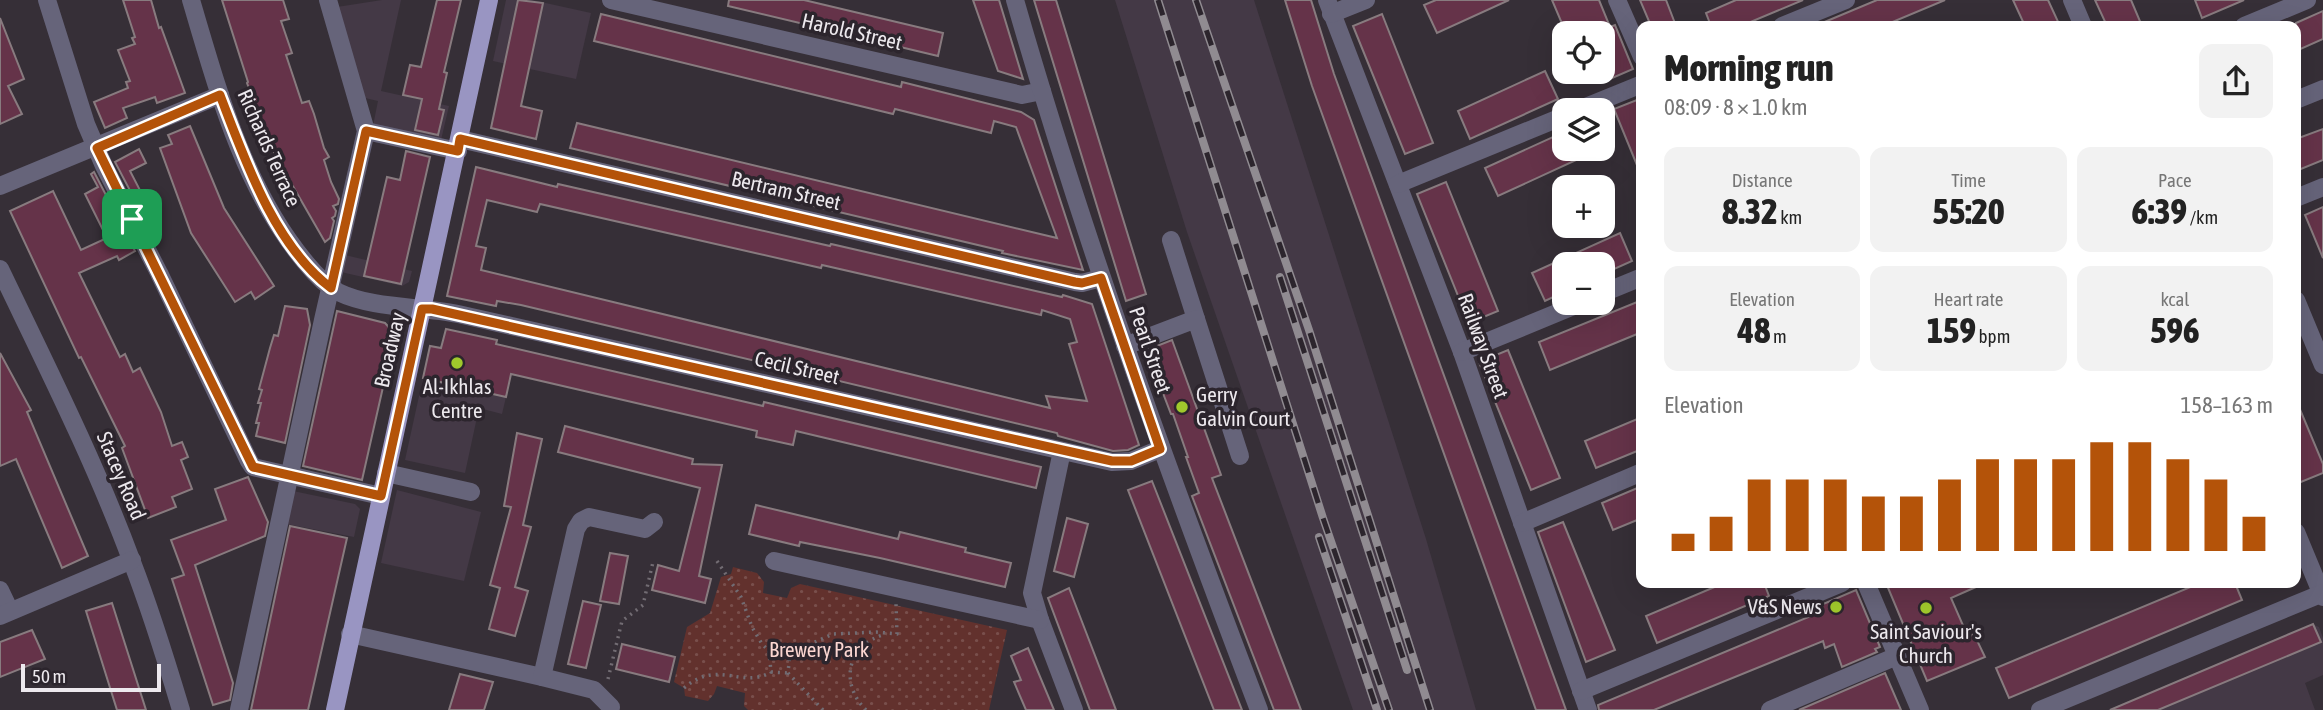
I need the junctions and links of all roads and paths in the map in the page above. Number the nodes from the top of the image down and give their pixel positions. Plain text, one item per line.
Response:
1 (47, 0) edge
2 (191, 0) edge
3 (328, 0) edge
4 (489, 0) edge
5 (611, 0) edge
6 (1015, 0) edge
7 (1366, 0) edge
8 (1617, 0) edge
9 (1846, 0) edge
10 (2072, 0) edge
11 (2307, 0) edge
12 (1329, 7) edge
13 (1794, 21) edge
14 (2081, 21) edge
15 (2256, 21) edge
16 (1636, 43) edge
17 (1636, 86) edge
18 (2323, 89) edge
19 (1042, 91) junction
20 (220, 95) junction
21 (1608, 98) edge
22 (2301, 98) edge
23 (1552, 121) edge
24 (366, 131) junction
25 (459, 145) junction
26 (97, 148) junction
27 (1398, 184) junction
28 (0, 186) edge
29 (2323, 187) edge
30 (2301, 196) edge
31 (1171, 240) dead end
32 (0, 269) edge
33 (1101, 278) junction
34 (1636, 279) edge
35 (331, 288) junction
36 (1615, 288) edge
37 (422, 309) junction
38 (2301, 312) edge
39 (1552, 315) edge
40 (1196, 319) junction
41 (1125, 346) junction
42 (1462, 352) junction
43 (2323, 365) edge
44 (1160, 449) junction
45 (1062, 451) junction
46 (1240, 456) dead end
47 (386, 473) junction
48 (1636, 475) edge
49 (293, 476) junction
50 (471, 492) dead end
51 (381, 496) junction
52 (654, 522) dead end
53 (1522, 523) junction
54 (2301, 543) edge
55 (132, 560) junction
56 (718, 561) dead end
57 (774, 561) dead end
58 (653, 562) dead end
59 (1830, 588) edge
60 (1868, 588) edge
61 (899, 589) junction
62 (0, 590) edge
63 (2323, 594) edge
64 (5, 613) edge
65 (1040, 620) junction
66 (350, 634) junction
67 (890, 634) junction
68 (769, 651) junction
69 (790, 653) junction
70 (1897, 656) junction
71 (771, 672) junction
72 (788, 673) junction
73 (542, 677) junction
74 (608, 681) dead end
75 (684, 688) dead end
76 (1581, 691) junction
77 (611, 707) dead end
78 (181, 710) edge
79 (239, 710) edge
80 (335, 710) edge
81 (823, 710) edge
82 (866, 710) edge
83 (1074, 710) edge
84 (1259, 710) edge
85 (1588, 710) edge
86 (1770, 710) edge
87 (1920, 710) edge
88 (2040, 710) edge

1 - 26 street
2 - 20 street, Richards Terrace
3 - 24 street
4 - 25 main road, Broadway
5 - 19 street, Harold Street
6 - 19 street, Pearl Street
7 - 12 street
8 - 16 street
9 - 13 street
10 - 14 street
11 - 15 street
12 - 27 street, Railway Street
17 - 21 street
18 - 22 street
19 - 33 street, Pearl Street
20 - 26 street
20 - 35 street, Richards Terrace
23 - 27 street
24 - 25 street, Bertram Street
24 - 35 street
25 - 33 street, Bertram Street
25 - 37 main road, Broadway
26 - 28 street
26 - 49 street
27 - 42 street, Railway Street
29 - 30 street
31 - 40 street
32 - 55 street, Stacey Road
33 - 41 street, Pearl Street
34 - 36 street
35 - 37 street, Richards Terrace
35 - 49 street
37 - 45 street, Cecil Street
37 - 47 main road, Broadway
38 - 43 street
39 - 42 street
40 - 41 street
40 - 46 street
41 - 44 street, Pearl Street
42 - 53 street, Railway Street
44 - 45 street, Cecil Street
44 - 84 street, Pearl Street
45 - 65 street
47 - 50 street
47 - 51 main road, Broadway
48 - 53 street
49 - 51 street
49 - 79 street
51 - 66 main road, Broadway
52 - 73 street
53 - 76 street, Railway Street
54 - 63 street
55 - 64 street
55 - 78 street, Stacey Road
56 - 68 path
57 - 61 street
58 - 74 path
59 - 76 street
60 - 70 street
61 - 65 street
61 - 67 path
62 - 64 street
63 - 88 street
65 - 83 street
66 - 73 street
66 - 80 main road, Broadway
67 - 69 path
67 - 82 path
68 - 69 path
68 - 71 path
69 - 72 path
70 - 86 street
70 - 87 street
71 - 72 path
71 - 75 path
72 - 81 path
73 - 77 street
76 - 85 street, Railway Street

